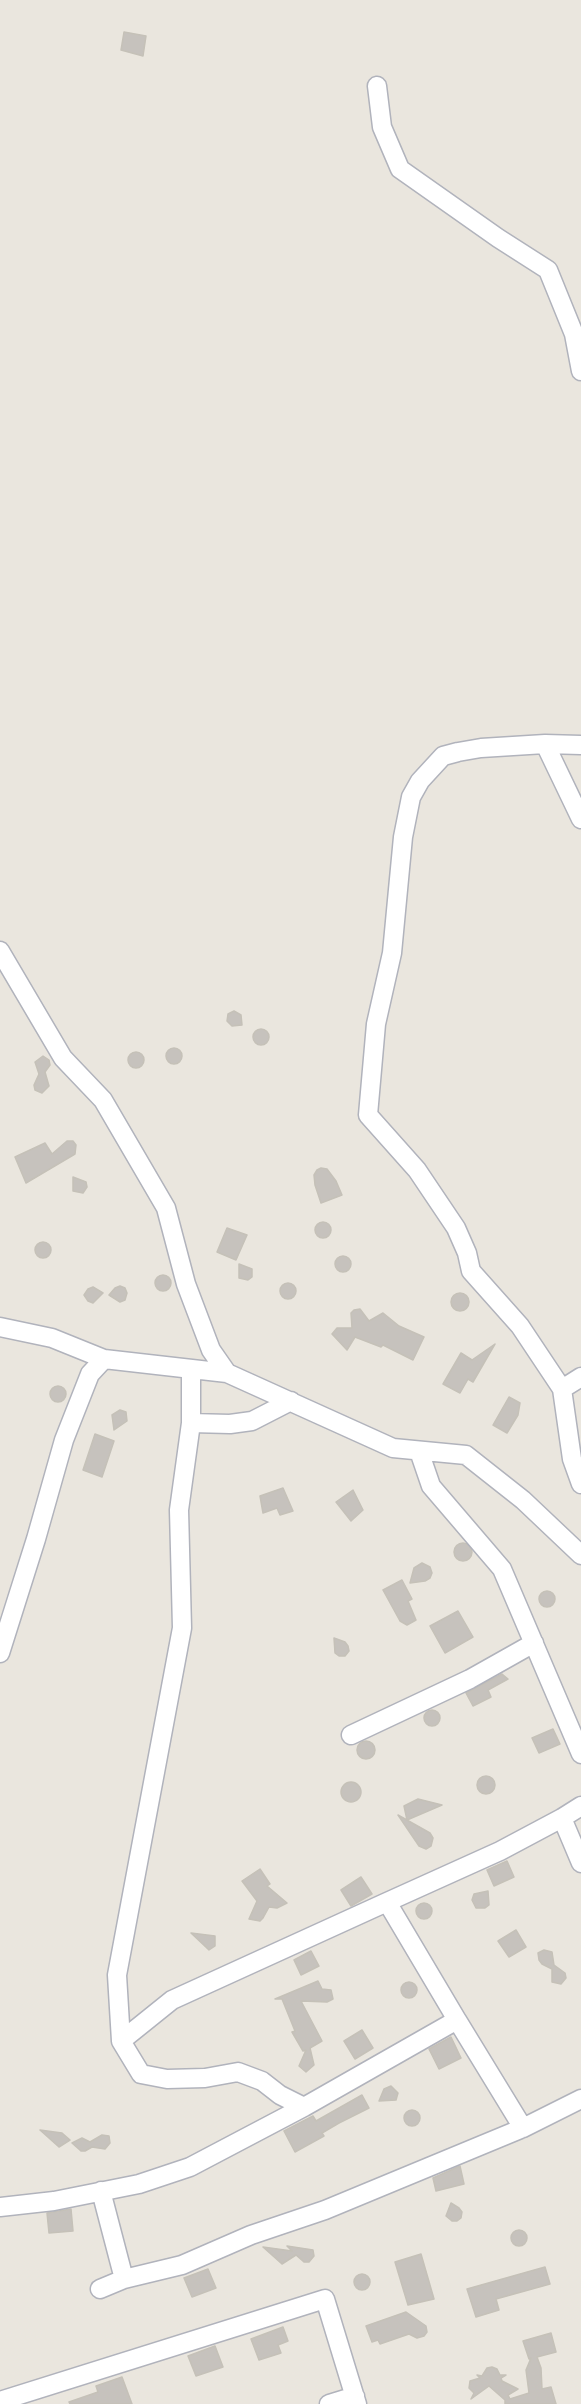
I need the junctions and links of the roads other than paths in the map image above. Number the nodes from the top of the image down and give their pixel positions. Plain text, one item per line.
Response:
1 (377, 86) dead end
2 (581, 371) edge
3 (545, 744) junction
4 (581, 745) edge
5 (581, 819) edge
6 (0, 951) edge
7 (0, 1327) edge
8 (104, 1359) junction
9 (191, 1369) junction
10 (228, 1373) junction
11 (581, 1377) edge
12 (562, 1389) junction
13 (291, 1401) junction
14 (191, 1423) junction
15 (420, 1450) junction
16 (581, 1484) edge
17 (581, 1555) edge
18 (534, 1643) junction
19 (0, 1653) edge
20 (351, 1735) dead end
21 (581, 1754) edge
22 (581, 1806) edge
23 (562, 1818) junction
24 (581, 1863) edge
25 (387, 1902) junction
26 (457, 2020) junction
27 (121, 2041) junction
28 (581, 2099) edge
29 (304, 2107) junction
30 (523, 2128) junction
31 (101, 2192) junction
32 (0, 2207) edge
33 (124, 2279) junction
34 (100, 2289) dead end
35 (356, 2400) edge
36 (0, 2401) edge
37 (329, 2404) edge

1 - 2 street
3 - 4 street
3 - 5 street
3 - 12 street
6 - 10 street
7 - 8 street
8 - 9 street
8 - 19 street
9 - 10 street
9 - 14 street
10 - 13 street
11 - 12 street
12 - 16 street
13 - 14 street
13 - 15 street
14 - 27 street
15 - 17 street
15 - 18 street
18 - 20 street
18 - 21 street
22 - 23 street
23 - 24 street
23 - 25 street
25 - 26 street
25 - 27 street
26 - 29 street
26 - 30 street
27 - 29 street
28 - 30 street
29 - 31 street
30 - 33 street
31 - 32 street
31 - 33 street
33 - 34 street
35 - 36 street
35 - 37 street

